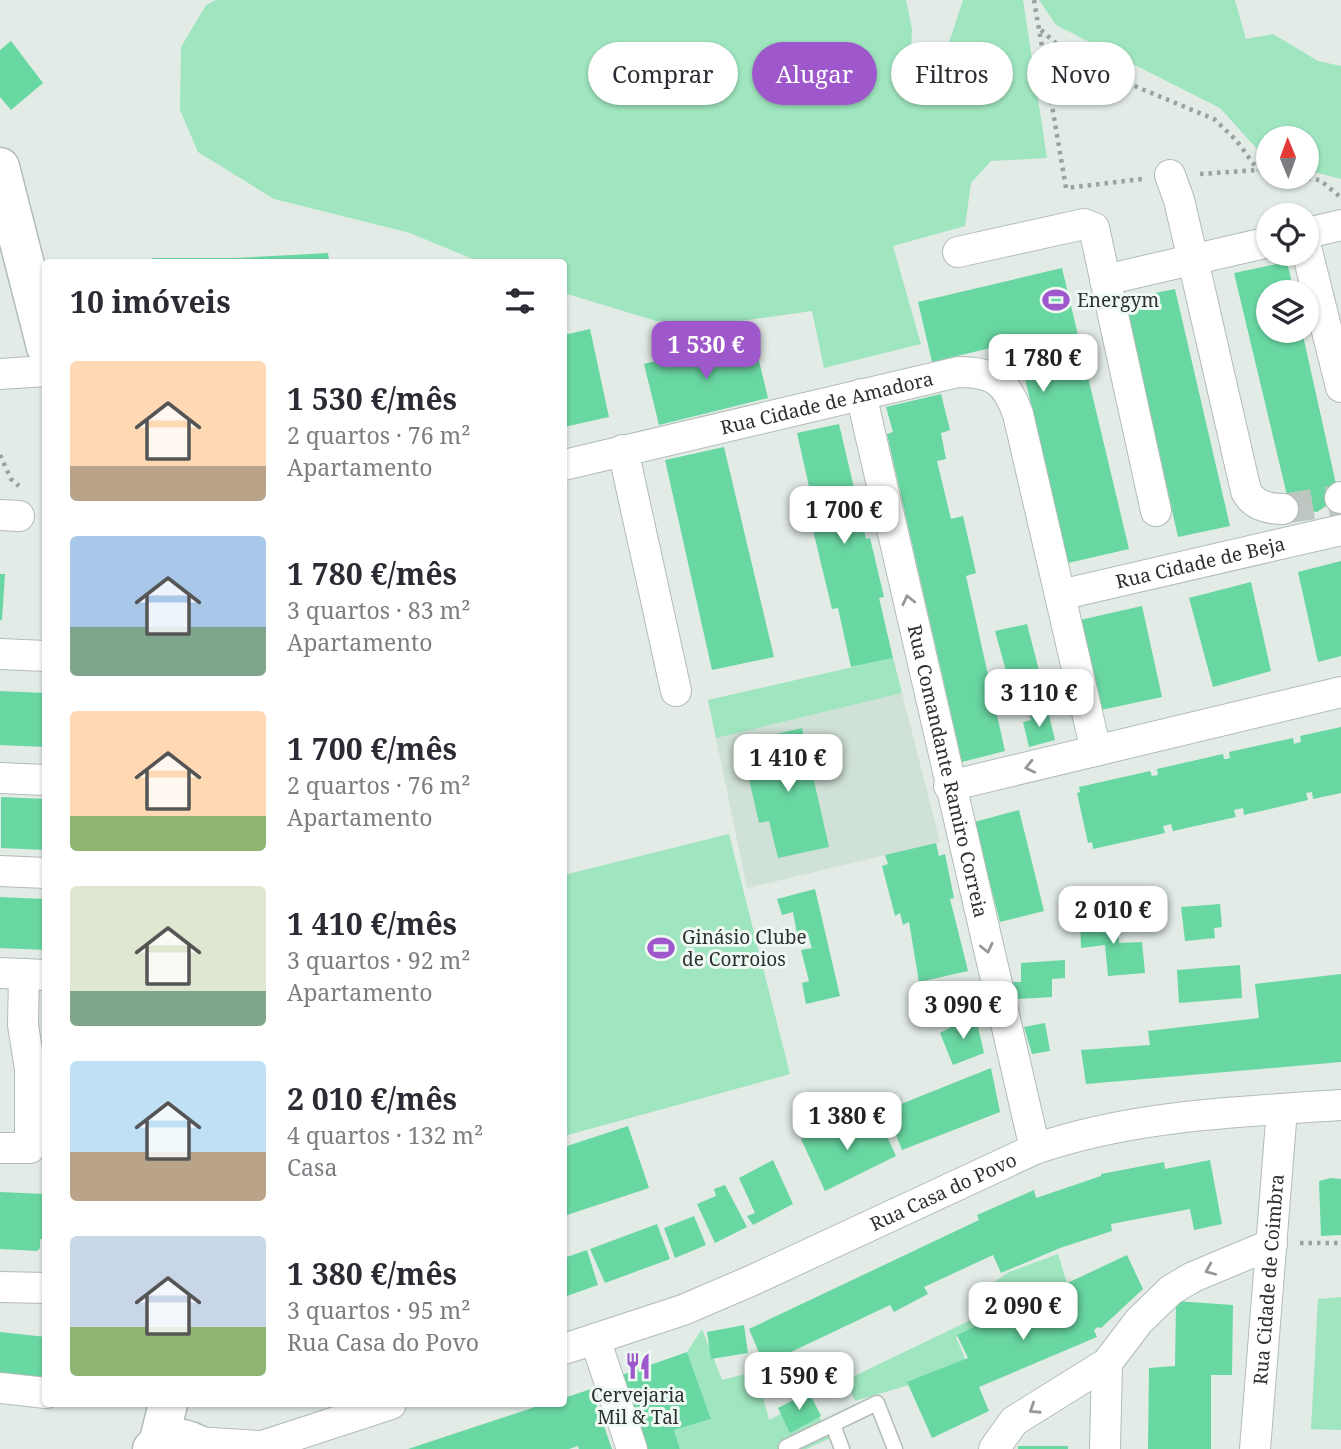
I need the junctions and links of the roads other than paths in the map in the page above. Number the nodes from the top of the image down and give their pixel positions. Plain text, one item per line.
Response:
1 (0, 167) edge
2 (1170, 175) dead end
3 (1341, 225) edge
4 (1319, 230) edge
5 (1256, 245) edge
6 (958, 252) dead end
7 (1193, 260) junction
8 (1311, 266) edge
9 (1105, 280) junction
10 (42, 330) edge
11 (42, 371) edge
12 (0, 374) edge
13 (1341, 387) edge
14 (861, 394) junction
15 (623, 450) junction
16 (567, 464) edge
17 (1283, 509) tunnel mouth
18 (1156, 511) dead end
19 (1341, 530) edge
20 (1060, 595) junction
21 (0, 654) edge
22 (42, 656) edge
23 (676, 691) dead end
24 (1341, 692) edge
25 (1096, 751) junction
26 (0, 778) edge
27 (42, 780) edge
28 (949, 786) junction
29 (0, 872) edge
30 (42, 873) edge
31 (23, 974) edge
32 (1341, 1105) edge
33 (1282, 1109) junction
34 (0, 1148) edge
35 (1035, 1149) junction
36 (1272, 1244) junction
37 (0, 1287) edge
38 (42, 1288) edge
39 (595, 1339) junction
40 (567, 1348) edge
41 (1107, 1363) junction
42 (0, 1388) edge
43 (42, 1393) edge
44 (169, 1407) edge
45 (382, 1407) edge
46 (833, 1425) junction
47 (179, 1438) edge
48 (255, 1448) edge
49 (632, 1449) edge
50 (787, 1449) edge
51 (842, 1449) edge
52 (895, 1449) edge
53 (994, 1449) edge
54 (1105, 1449) edge
55 (1255, 1449) edge

1 - 10 main road
2 - 7 street
3 - 4 street
5 - 7 street
6 - 9 street
7 - 9 street
7 - 17 street
8 - 13 street
9 - 18 street
11 - 12 street
14 - 15 street, Rua Cidade de Amadora
14 - 20 street, Rua Cidade de Amadora
28 -> 14 street, Rua Comandante Ramiro Correia
15 - 16 street, Rua Cidade de Amadora
15 - 23 street
19 - 20 street, Rua Cidade de Beja
20 - 25 street, Rua Cidade de Amadora
21 - 22 street
24 - 25 street
25 -> 28 street
26 - 27 street
28 -> 35 street, Rua Comandante Ramiro Correia
29 - 30 street
31 - 34 street
32 - 33 street, Rua Casa do Povo
33 - 35 street, Rua Casa do Povo
33 - 36 street, Rua Cidade de Coimbra
35 - 39 street, Rua Casa do Povo
36 -> 41 street
36 - 55 street, Rua Cidade de Coimbra
37 - 38 street
39 - 40 street, Rua Casa do Povo
39 - 49 street
41 -> 53 street
41 - 54 street
42 - 43 street
44 - 47 main road
45 - 48 street
46 - 50 lane
46 - 51 lane
46 - 52 lane
47 - 48 street

